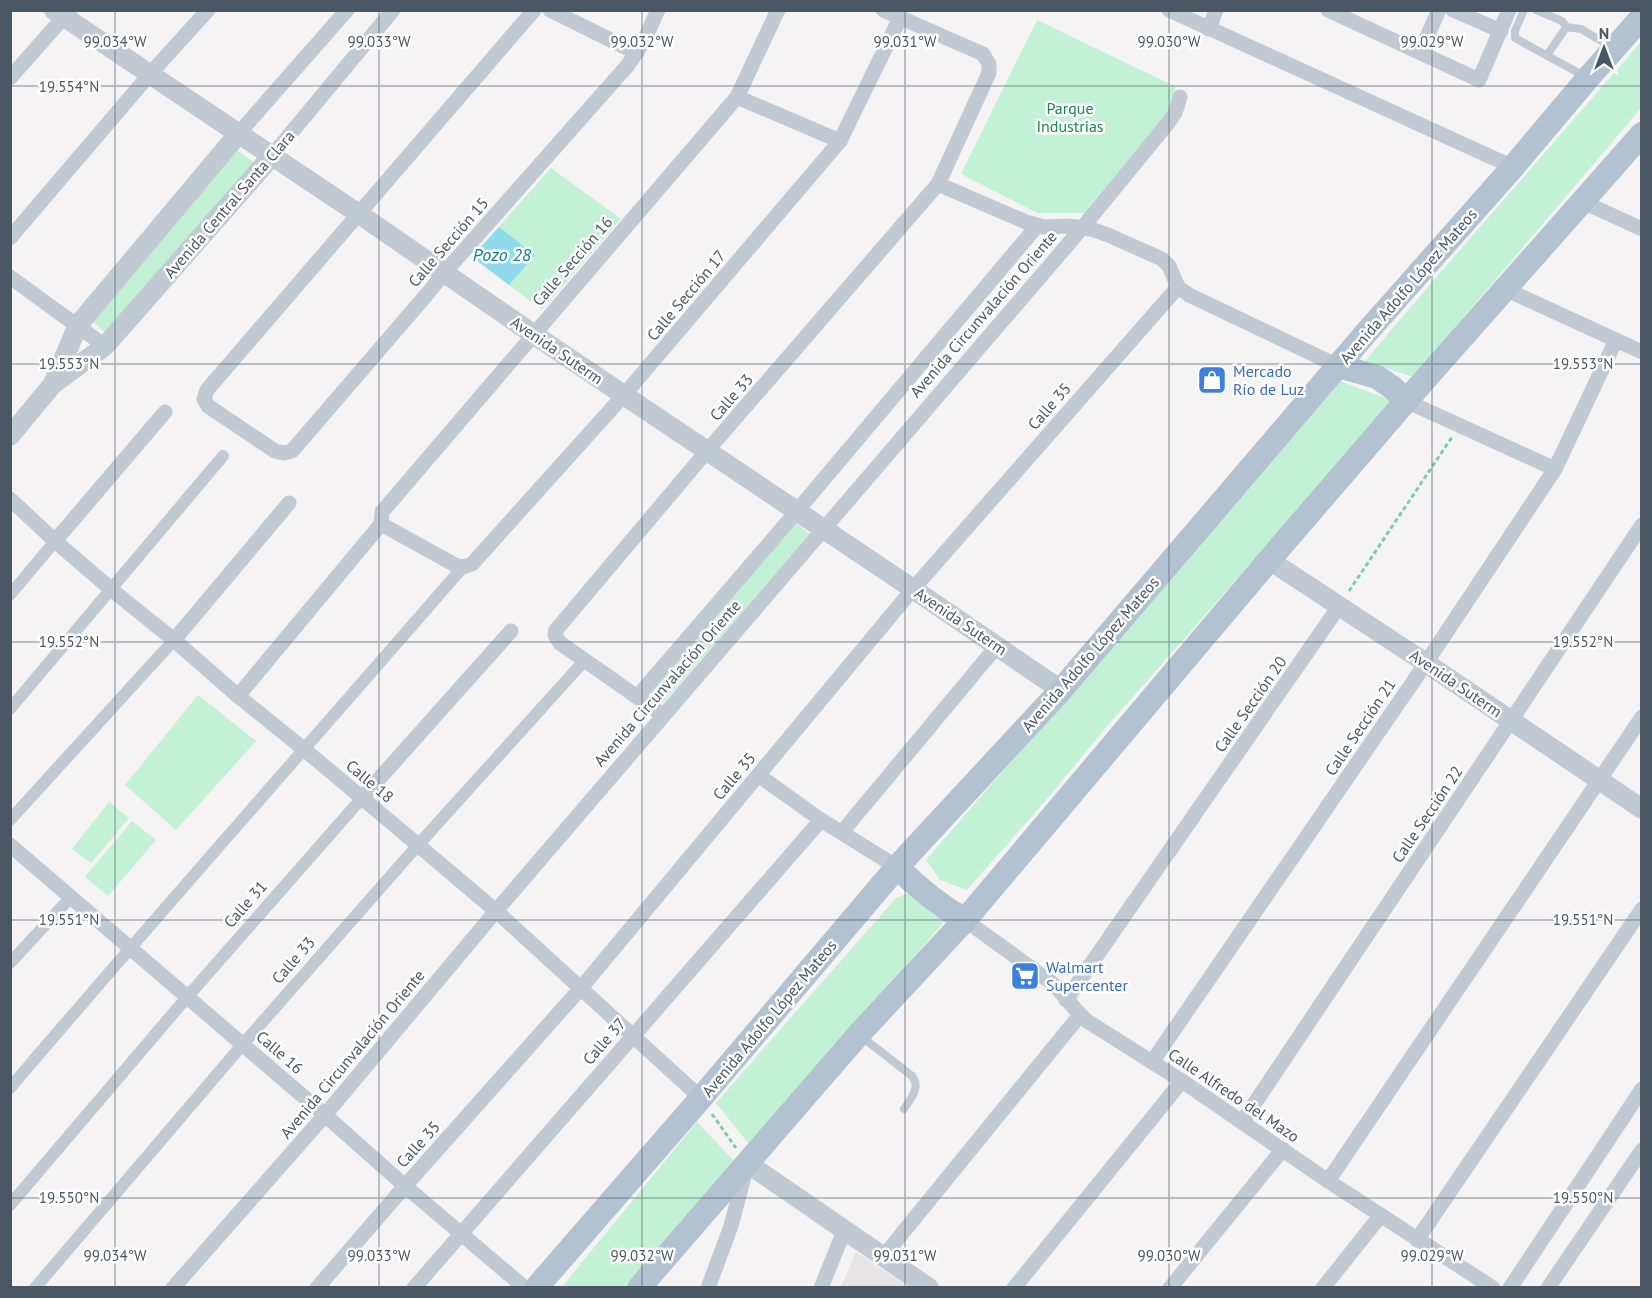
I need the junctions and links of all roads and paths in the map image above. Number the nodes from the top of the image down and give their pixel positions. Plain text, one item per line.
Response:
1 (208, 10) edge
2 (347, 10) edge
3 (393, 10) edge
4 (534, 10) edge
5 (549, 10) edge
6 (658, 10) edge
7 (778, 10) edge
8 (884, 10) edge
9 (1169, 10) edge
10 (1216, 10) edge
11 (1328, 10) edge
12 (1439, 10) edge
13 (1453, 10) edge
14 (1509, 10) edge
15 (1524, 10) edge
16 (1536, 10) edge
17 (63, 13) edge
18 (1641, 17) edge
19 (900, 18) junction
20 (1565, 27) junction
21 (1209, 29) junction
22 (1501, 31) junction
23 (1613, 49) junction
24 (1420, 52) junction
25 (637, 53) junction
26 (1547, 55) junction
27 (150, 74) junction
28 (10, 78) edge
29 (1588, 78) junction
30 (737, 97) junction
31 (1180, 97) dead end
32 (239, 133) junction
33 (1641, 134) edge
34 (840, 141) junction
35 (272, 156) junction
36 (1513, 167) junction
37 (938, 184) junction
38 (1583, 202) junction
39 (359, 214) junction
40 (1037, 226) junction
41 (1082, 228) junction
42 (1641, 229) edge
43 (10, 238) edge
44 (444, 273) junction
45 (10, 277) edge
46 (1178, 287) junction
47 (1504, 289) junction
48 (78, 325) junction
49 (533, 334) junction
50 (1616, 340) junction
51 (105, 346) junction
52 (1641, 352) edge
53 (1338, 366) junction
54 (53, 384) junction
55 (624, 395) junction
56 (1406, 401) junction
57 (165, 412) dead end
58 (1460, 425) junction
59 (10, 436) edge
60 (707, 452) junction
61 (223, 456) dead end
62 (1555, 469) junction
63 (10, 499) edge
64 (289, 503) dead end
65 (797, 512) junction
66 (381, 524) junction
67 (1641, 525) edge
68 (822, 529) junction
69 (55, 542) junction
70 (1269, 560) junction
71 (463, 567) junction
72 (913, 589) junction
73 (112, 590) junction
74 (10, 595) edge
75 (1340, 605) junction
76 (511, 632) dead end
77 (174, 640) junction
78 (997, 646) junction
79 (585, 660) junction
80 (1426, 663) junction
81 (1061, 690) junction
82 (238, 696) junction
83 (638, 696) junction
84 (10, 709) edge
85 (663, 715) junction
86 (1641, 717) edge
87 (1511, 720) junction
88 (305, 750) junction
89 (758, 775) junction
90 (1599, 780) junction
91 (362, 798) junction
92 (1641, 809) edge
93 (10, 820) edge
94 (821, 820) junction
95 (842, 832) junction
96 (418, 844) junction
97 (10, 845) edge
98 (897, 867) junction
99 (71, 897) junction
100 (1641, 909) edge
101 (496, 912) junction
102 (965, 920) junction
103 (130, 947) junction
104 (10, 963) edge
105 (581, 988) junction
106 (188, 996) junction
107 (1066, 1000) junction
108 (1080, 1015) junction
109 (859, 1034) junction
110 (633, 1036) junction
111 (243, 1044) junction
112 (1152, 1062) junction
113 (1182, 1081) junction
114 (10, 1088) edge
115 (1641, 1089) edge
116 (701, 1098) junction
117 (904, 1109) dead end
118 (325, 1115) junction
119 (1242, 1122) junction
120 (1283, 1149) junction
121 (1641, 1150) edge
122 (747, 1163) junction
123 (1328, 1181) junction
124 (405, 1186) junction
125 (10, 1205) edge
126 (1381, 1215) junction
127 (844, 1231) junction
128 (461, 1233) junction
129 (1417, 1240) junction
130 (883, 1257) junction
131 (1482, 1285) edge
132 (35, 1287) edge
133 (173, 1287) edge
134 (317, 1287) edge
135 (414, 1287) edge
136 (525, 1287) edge
137 (536, 1287) edge
138 (639, 1287) edge
139 (708, 1287) edge
140 (821, 1287) edge
141 (929, 1287) edge
142 (1014, 1287) edge
143 (1170, 1287) edge
144 (1323, 1287) edge
145 (1510, 1287) edge
146 (1548, 1287) edge

1 - 27 street
2 - 32 street, Avenida Central Santa Clara
3 - 35 street, Avenida Central Santa Clara
4 - 39 street
5 - 25 street
6 - 25 street, Calle Sección 15
7 - 30 street, Calle Sección 16
8 - 19 street
9 - 21 street
10 - 21 street
11 - 24 street
12 - 24 street
13 - 22 street
14 - 22 street
15 - 26 lane
16 - 20 lane
17 - 27 street, Avenida Suterm
17 - 28 street
18 - 23 main road, Avenida Adolfo López Mateos
19 - 34 street, Calle Sección 17
19 - 37 street, Calle 33
20 - 23 lane
20 - 26 lane
21 - 36 street
22 - 24 street
23 - 29 main road, Avenida Adolfo López Mateos
25 - 44 street, Calle Sección 15
26 - 29 lane
27 - 32 street, Avenida Suterm
27 - 43 street
29 - 36 main road, Avenida Adolfo López Mateos
30 - 34 street
30 - 49 street, Calle Sección 16
31 - 41 street, Avenida Circunvalación Oriente
32 - 35 street, Avenida Suterm
32 - 48 street, Avenida Central Santa Clara
33 - 38 main road
34 - 55 street, Calle Sección 17
35 - 39 street, Avenida Suterm
35 - 51 street, Avenida Central Santa Clara
36 - 53 main road, Avenida Adolfo López Mateos
37 - 40 street
37 - 60 street, Calle 33
38 - 42 street
38 - 47 main road
39 - 44 street, Avenida Suterm
39 - 44 street, Calle Sección 15
40 - 41 street
40 - 65 street, Avenida Circunvalación Oriente
41 - 46 street
41 - 68 street, Avenida Circunvalación Oriente
44 - 49 street, Avenida Suterm
45 - 48 street
46 - 53 street
46 - 72 street, Calle 35
47 - 50 street
47 - 56 main road
48 - 51 street
48 - 54 street, Avenida Central Santa Clara
49 - 55 street, Avenida Suterm
49 - 66 street, Calle Sección 16
50 - 52 street
50 - 62 street, Calle Sección 21
51 - 54 street, Avenida Central Santa Clara
53 - 56 main road
53 - 81 main road, Avenida Adolfo López Mateos
54 - 59 street, Avenida Central Santa Clara
55 - 60 street, Avenida Suterm
55 - 71 street, Calle Sección 17
56 - 58 street
56 - 70 main road
57 - 69 street
58 - 62 street
58 - 75 path
60 - 65 street, Avenida Suterm
60 - 79 street, Calle 33
61 - 73 street
62 - 80 street, Calle Sección 21
63 - 69 street, Calle 18
64 - 77 street
65 - 68 street, Avenida Suterm
65 - 83 street, Avenida Circunvalación Oriente
66 - 71 street
66 - 82 street, Calle Sección 16
67 - 87 street, Calle Sección 22
68 - 72 street, Avenida Suterm
68 - 85 street, Avenida Circunvalación Oriente
69 - 73 street, Calle 18
69 - 74 street
70 - 75 street, Avenida Suterm
70 - 102 main road
71 - 88 street
72 - 78 street, Avenida Suterm
72 - 89 street, Calle 35
73 - 77 street, Calle 18
73 - 84 street
75 - 80 street, Avenida Suterm
75 - 107 street, Calle Sección 20
76 - 91 street, Calle 31
77 - 82 street, Calle 18
77 - 93 street
78 - 81 street, Avenida Suterm
78 - 95 street
79 - 83 street
79 - 96 street, Calle 33
80 - 87 street, Avenida Suterm
80 - 112 street, Calle Sección 21
81 - 98 main road, Avenida Adolfo López Mateos
82 - 88 street, Calle 18
83 - 85 street
85 - 101 street, Avenida Circunvalación Oriente
86 - 90 street
87 - 90 street, Avenida Suterm
87 - 119 street, Calle Sección 22
88 - 91 street, Calle 18
88 - 103 street
89 - 94 street
89 - 105 street, Calle 35
90 - 92 street, Avenida Suterm
90 - 123 street
91 - 96 street, Calle 18
91 - 106 street, Calle 31
94 - 95 street
94 - 110 street, Calle 37
95 - 98 street
96 - 101 street, Calle 18
96 - 111 street, Calle 33
97 - 99 street, Calle 16
98 - 102 main road
98 - 116 main road, Avenida Adolfo López Mateos
99 - 103 street, Calle 16
99 - 104 street
100 - 129 street
101 - 105 street, Calle 18
101 - 118 street, Avenida Circunvalación Oriente
102 - 107 street, Calle Alfredo del Mazo
102 - 109 main road
103 - 106 street, Calle 16
103 - 114 street
105 - 110 street, Calle 18
105 - 124 street, Calle 35
106 - 111 street, Calle 16
106 - 125 street, Calle 31
107 - 108 street, Calle Alfredo del Mazo
108 - 112 street, Calle Alfredo del Mazo
108 - 130 street
109 - 117 lane
109 - 122 main road
110 - 116 street, Calle 18
110 - 128 street, Calle 37
111 - 118 street, Calle 16
111 - 132 street, Calle 33
112 - 113 street, Calle Alfredo del Mazo
113 - 119 street, Calle Alfredo del Mazo
113 - 142 street
115 - 145 street
116 - 122 path
116 - 137 main road, Avenida Adolfo López Mateos
118 - 124 street, Calle 16
118 - 133 street, Avenida Circunvalación Oriente
119 - 120 street, Calle Alfredo del Mazo
120 - 123 street, Calle Alfredo del Mazo
120 - 143 street
121 - 146 street
122 - 127 street
122 - 138 main road
122 - 139 street
123 - 126 street, Calle Alfredo del Mazo
124 - 128 street, Calle 16
124 - 134 street, Calle 35
126 - 129 street, Calle Alfredo del Mazo
126 - 144 street
127 - 130 street
127 - 140 street
128 - 135 street, Calle 37
128 - 136 street, Calle 16
129 - 131 street, Calle Alfredo del Mazo
130 - 141 street

